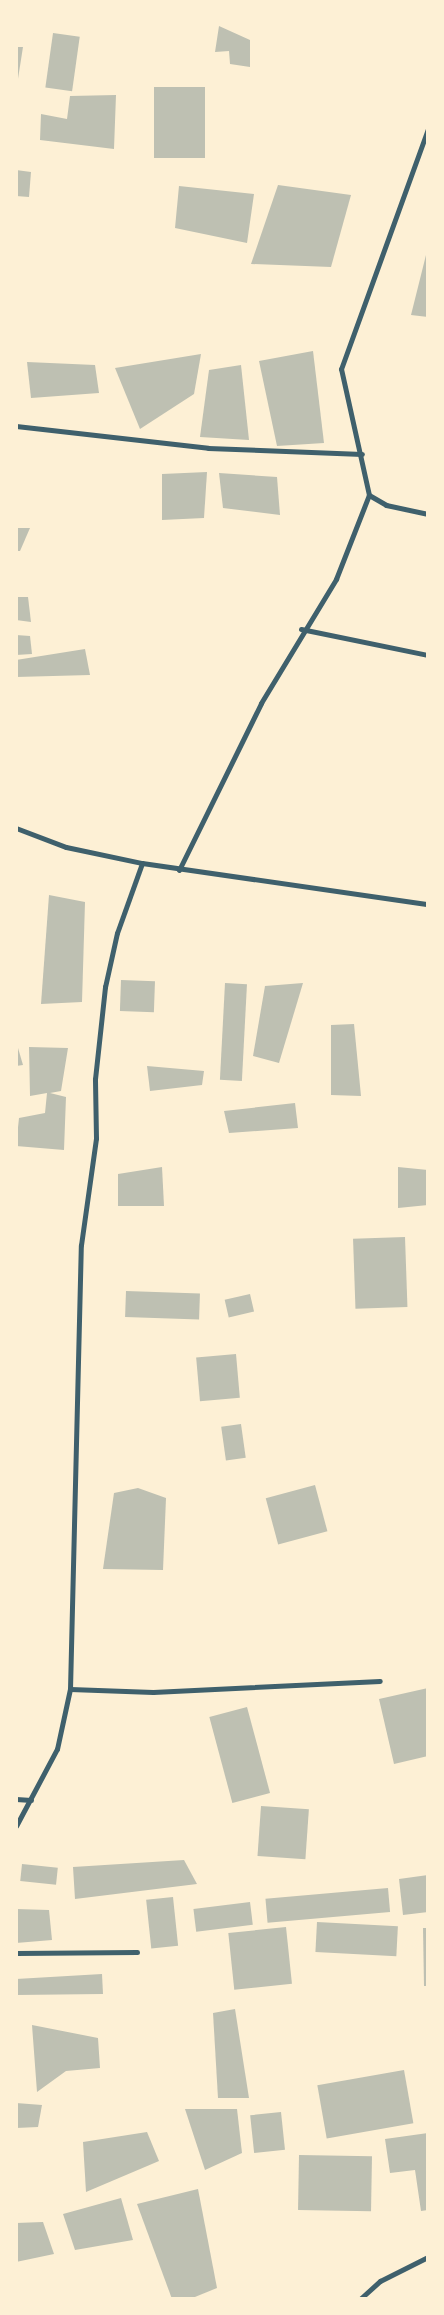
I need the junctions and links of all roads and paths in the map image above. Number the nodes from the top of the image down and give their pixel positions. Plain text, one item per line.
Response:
1 (428, 129) edge
2 (16, 426) edge
3 (362, 454) junction
4 (369, 495) junction
5 (428, 514) edge
6 (301, 630) junction
7 (428, 655) edge
8 (16, 828) edge
9 (142, 863) junction
10 (178, 870) junction
11 (428, 904) edge
12 (380, 1682) dead end
13 (70, 1689) junction
14 (16, 1799) edge
15 (31, 1800) junction
16 (16, 1826) edge
17 (137, 1952) dead end
18 (16, 1953) edge
19 (428, 2257) edge
20 (360, 2299) edge

1 - 3 street
2 - 3 street
3 - 4 street
4 - 5 street
4 - 6 street
6 - 7 street
6 - 10 street
8 - 9 street
9 - 10 street
9 - 13 street
10 - 11 street
12 - 13 street
13 - 15 street
14 - 15 street
15 - 16 street
17 - 18 street
19 - 20 street

